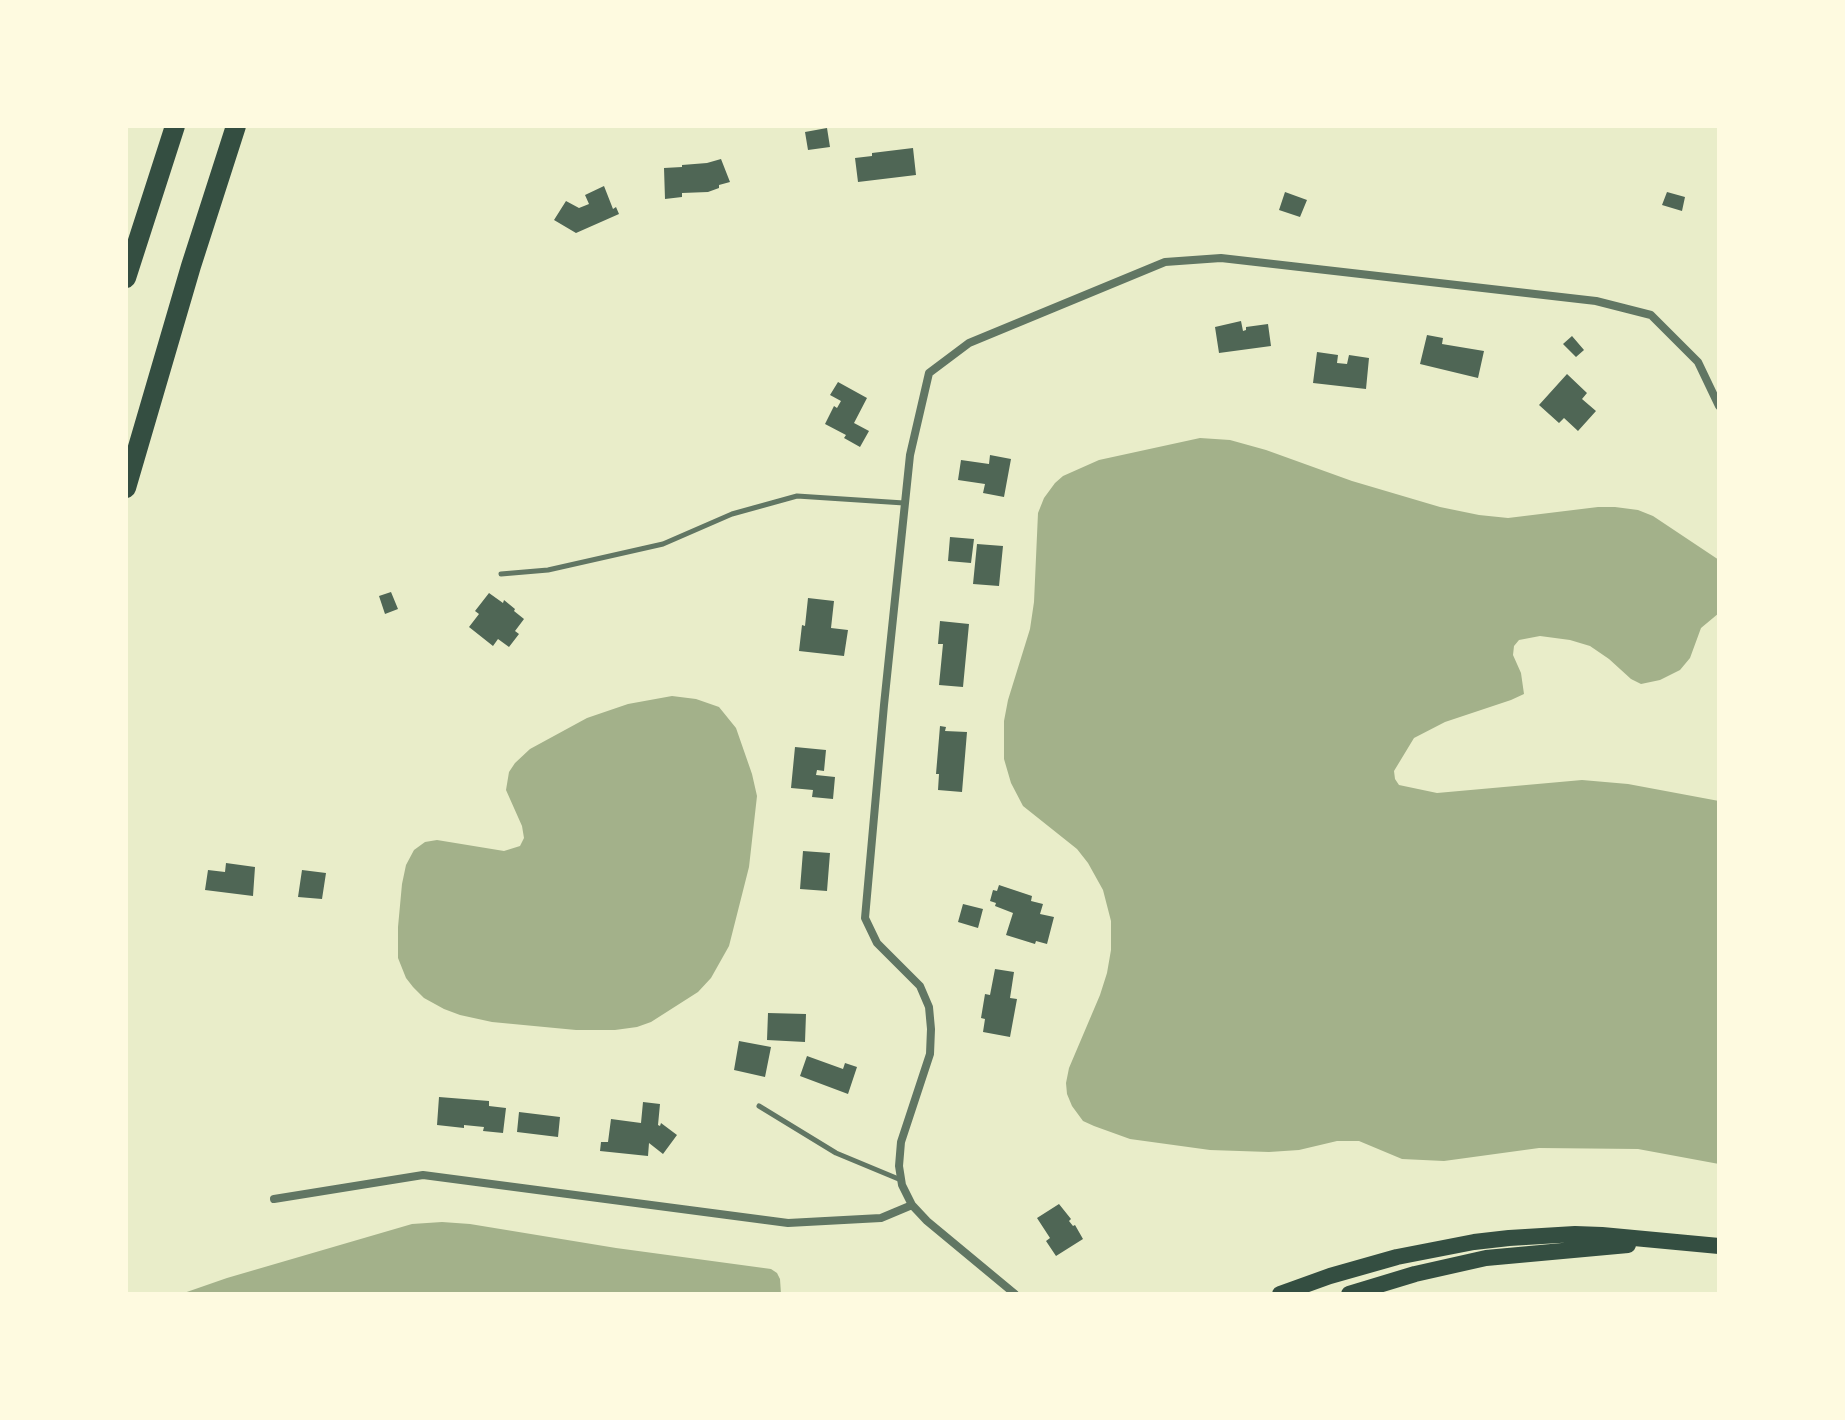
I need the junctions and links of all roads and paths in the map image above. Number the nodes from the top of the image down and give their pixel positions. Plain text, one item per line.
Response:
1 (175, 126) edge
2 (236, 126) edge
3 (126, 278) edge
4 (158, 377) junction
5 (1719, 406) edge
6 (126, 488) edge
7 (126, 495) edge
8 (905, 504) junction
9 (501, 574) dead end
10 (759, 1106) dead end
11 (901, 1181) junction
12 (274, 1199) dead end
13 (912, 1205) junction
14 (1665, 1241) junction
15 (1719, 1246) edge
16 (1015, 1294) edge
17 (1280, 1294) edge
18 (1349, 1294) edge

1 - 3 highway
2 - 4 highway
4 - 6 highway
4 - 7 highway
5 - 8 street
8 - 9 lane
8 - 11 street
10 - 11 lane
11 - 13 street
12 - 13 street
13 - 16 street
14 - 15 main road
14 - 17 main road
14 - 18 main road

